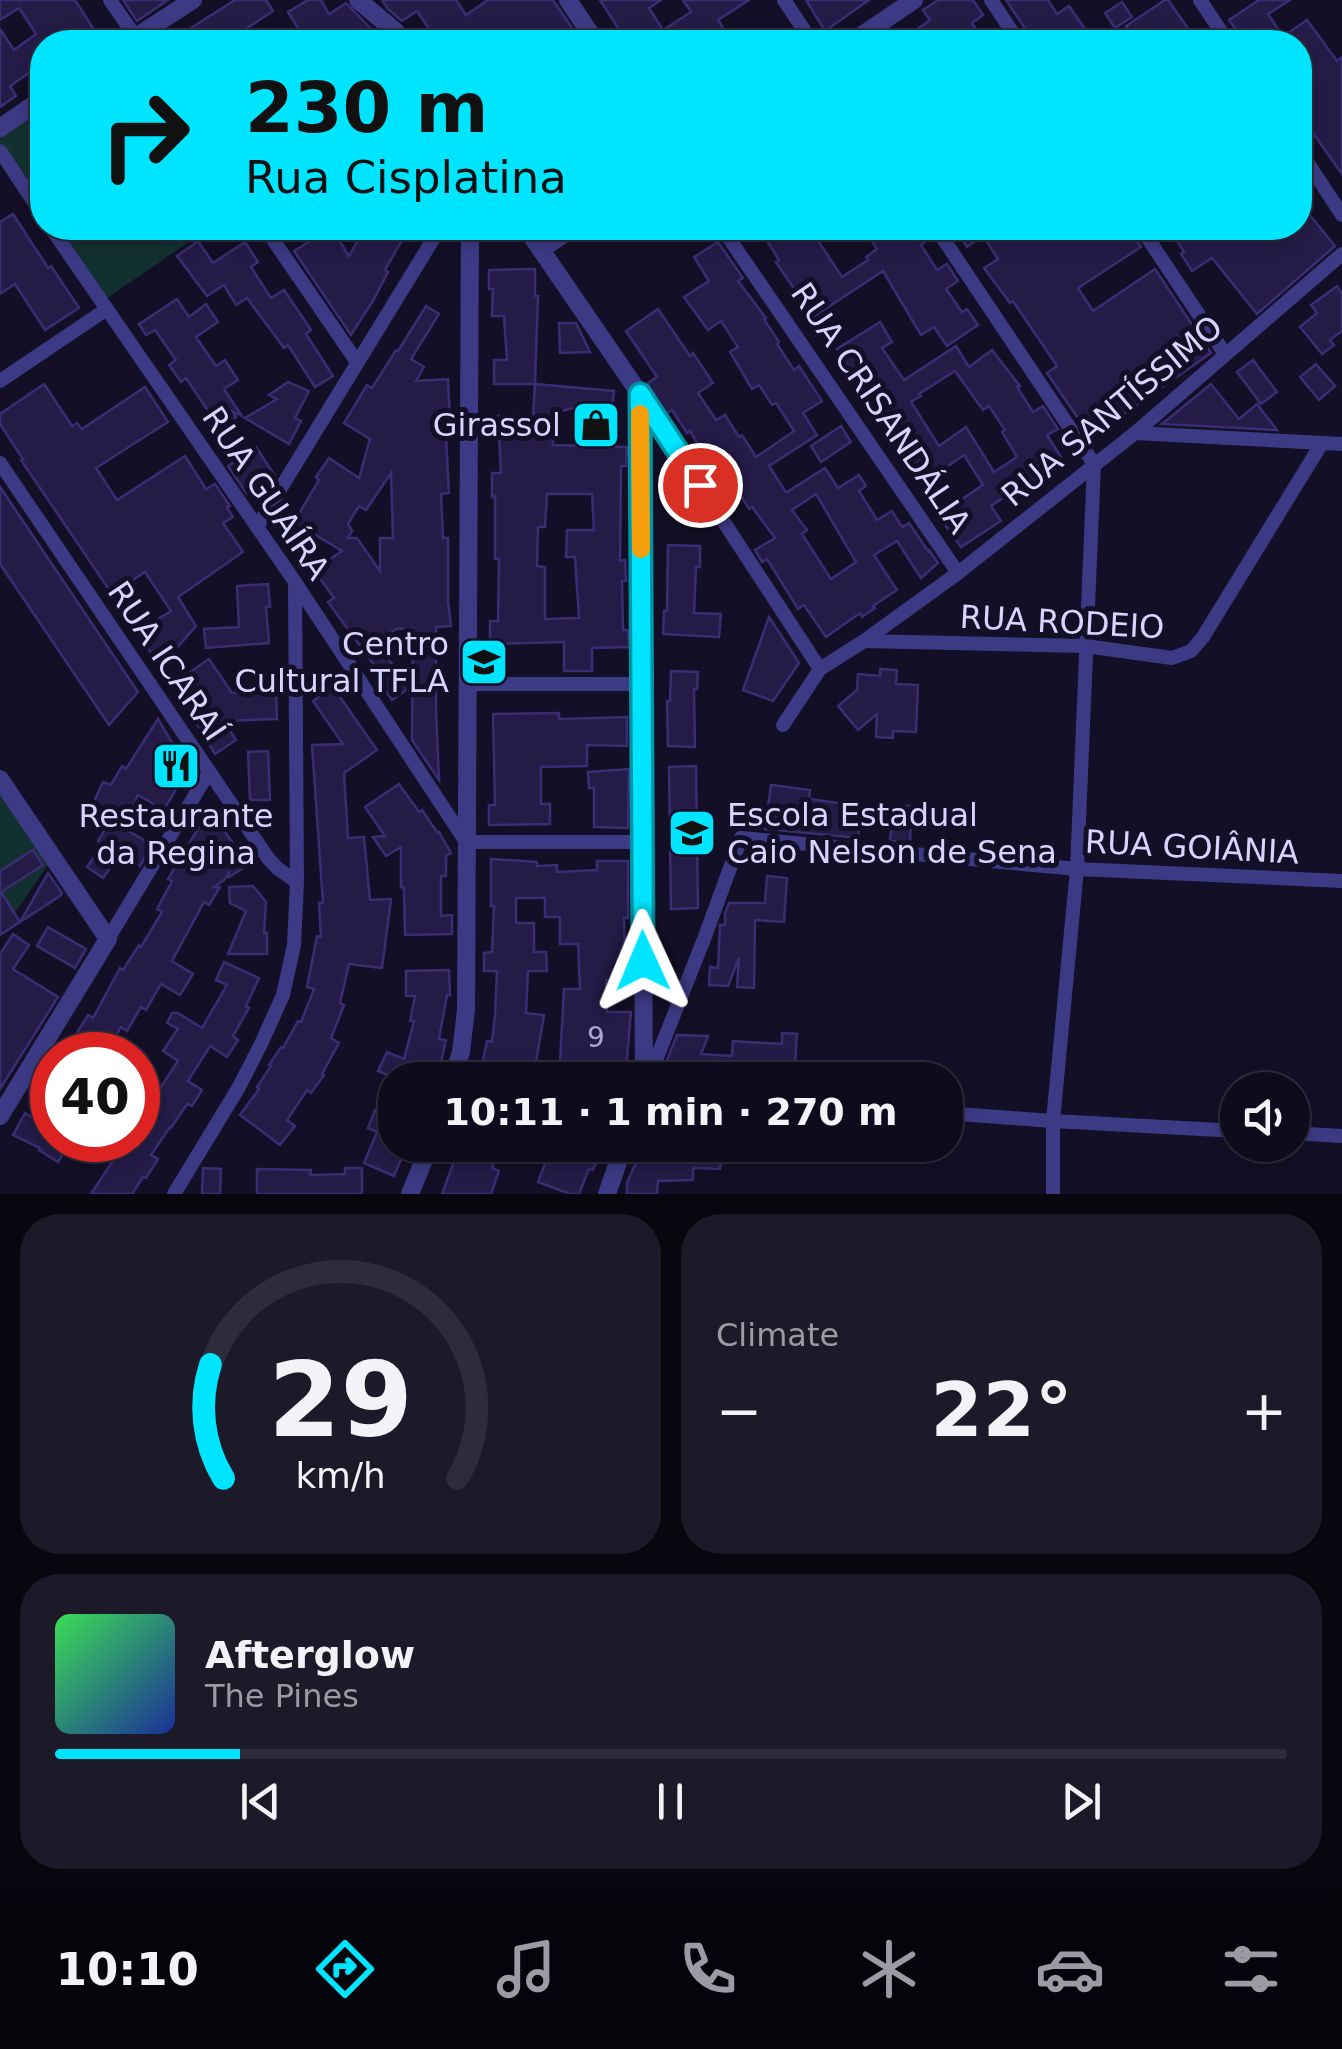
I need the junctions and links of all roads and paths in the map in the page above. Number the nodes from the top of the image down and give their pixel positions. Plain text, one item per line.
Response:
1 (110, 0) edge
2 (192, 0) edge
3 (358, 0) edge
4 (568, 0) edge
5 (784, 0) edge
6 (914, 0) edge
7 (991, 0) edge
8 (1200, 0) edge
9 (128, 30) edge
10 (150, 30) edge
11 (394, 30) edge
12 (588, 30) edge
13 (804, 30) edge
14 (870, 30) edge
15 (1011, 30) edge
16 (1220, 30) edge
17 (30, 108) edge
18 (0, 128) edge
19 (0, 152) edge
20 (1312, 170) edge
21 (30, 196) edge
22 (1342, 215) edge
23 (60, 240) edge
24 (273, 240) edge
25 (433, 240) edge
26 (470, 240) edge
27 (534, 240) edge
28 (556, 240) edge
29 (730, 240) edge
30 (944, 240) edge
31 (1149, 240) edge
32 (541, 250) junction
33 (1342, 254) edge
34 (106, 309) junction
35 (1225, 354) junction
36 (358, 362) junction
37 (0, 382) edge
38 (640, 394) junction
39 (1135, 433) junction
40 (1322, 442) junction
41 (1342, 444) edge
42 (0, 463) edge
43 (1094, 464) junction
44 (257, 528) junction
45 (958, 573) junction
46 (294, 582) junction
47 (864, 642) junction
48 (1085, 646) junction
49 (820, 668) junction
50 (467, 684) junction
51 (642, 684) junction
52 (783, 725) dead end
53 (209, 772) junction
54 (0, 779) edge
55 (466, 842) junction
56 (642, 842) junction
57 (1078, 869) junction
58 (1342, 881) edge
59 (296, 882) junction
60 (108, 939) junction
61 (458, 1062) edge
62 (646, 1062) edge
63 (653, 1062) edge
64 (963, 1114) edge
65 (0, 1116) edge
66 (1053, 1121) junction
67 (1220, 1130) edge
68 (1310, 1135) edge
69 (1342, 1136) edge
70 (423, 1162) edge
71 (618, 1162) edge
72 (174, 1194) edge
73 (410, 1194) edge
74 (607, 1194) edge
75 (1053, 1194) edge

1 - 9 street
2 - 10 street
3 - 11 street
4 - 12 street
5 - 13 street
6 - 14 street
7 - 15 street
8 - 16 street
17 - 18 street
19 - 21 street
20 - 22 street
23 - 34 street, RUA GUAÍRA
24 - 36 street
25 - 36 street
26 - 50 street
27 - 32 street
28 - 32 street
29 - 45 street, RUA CRISANDÁLIA
30 - 43 street
31 - 35 street
32 - 38 street
33 - 35 street, RUA SANTÍSSIMO
34 - 37 street
34 - 44 street, RUA GUAÍRA
35 - 39 street, RUA SANTÍSSIMO
36 - 44 street
38 - 49 street
38 - 51 street
39 - 40 street
39 - 43 street, RUA SANTÍSSIMO
40 - 41 street
40 - 48 street, RUA RODEIO
42 - 53 street, RUA ICARAÍ
43 - 45 street, RUA SANTÍSSIMO
43 - 48 street
44 - 46 street, RUA GUAÍRA
45 - 47 street, RUA SANTÍSSIMO
46 - 55 street, RUA GUAÍRA
46 - 59 street
47 - 48 street, RUA RODEIO
47 - 49 street, RUA SANTÍSSIMO
48 - 57 street
49 - 52 street
50 - 51 street
50 - 55 street
51 - 56 street
53 - 59 street, RUA ICARAÍ
53 - 60 street
54 - 60 street
55 - 56 street
55 - 61 street
56 - 62 street
57 - 58 street, RUA GOIÂNIA
57 - 63 street, RUA GOIÂNIA
57 - 66 street
59 - 72 street
60 - 65 street
64 - 66 street
66 - 67 street
66 - 75 street
68 - 69 street
70 - 73 street
71 - 74 street

